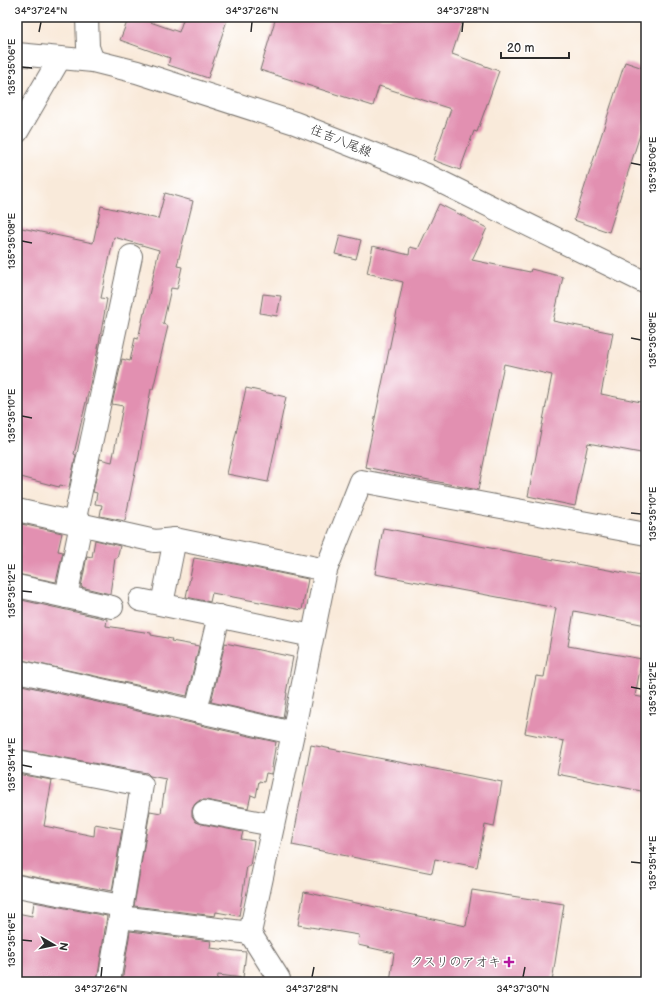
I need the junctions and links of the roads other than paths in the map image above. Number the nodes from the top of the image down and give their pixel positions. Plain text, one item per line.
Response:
1 (87, 17) edge
2 (17, 54) edge
3 (60, 58) junction
4 (93, 61) junction
5 (17, 132) edge
6 (131, 256) dead end
7 (646, 283) edge
8 (17, 510) edge
9 (77, 523) junction
10 (646, 534) edge
11 (175, 539) junction
12 (326, 570) junction
13 (17, 586) edge
14 (66, 597) junction
15 (140, 600) dead end
16 (162, 604) junction
17 (112, 607) dead end
18 (219, 616) junction
19 (312, 636) junction
20 (17, 671) edge
21 (196, 711) junction
22 (293, 733) junction
23 (17, 761) edge
24 (204, 812) dead end
25 (273, 825) junction
26 (17, 886) edge
27 (120, 911) junction
28 (250, 933) junction
29 (109, 982) edge
30 (279, 982) edge

1 - 4 street
2 - 3 street, 住吉八尾線
3 - 4 street, 住吉八尾線
3 - 5 street
4 - 7 street, 住吉八尾線
6 - 9 street
8 - 9 street
9 - 11 street
9 - 14 street
10 - 12 street
11 - 12 street
11 - 16 street
12 - 19 street
13 - 14 street
14 - 17 street
15 - 16 street
16 - 18 street
18 - 19 street
18 - 21 street
19 - 22 street
20 - 21 street
21 - 22 street
22 - 25 street
23 - 27 street
24 - 25 street
25 - 28 street
26 - 27 street
27 - 28 street
27 - 29 street
28 - 30 street

